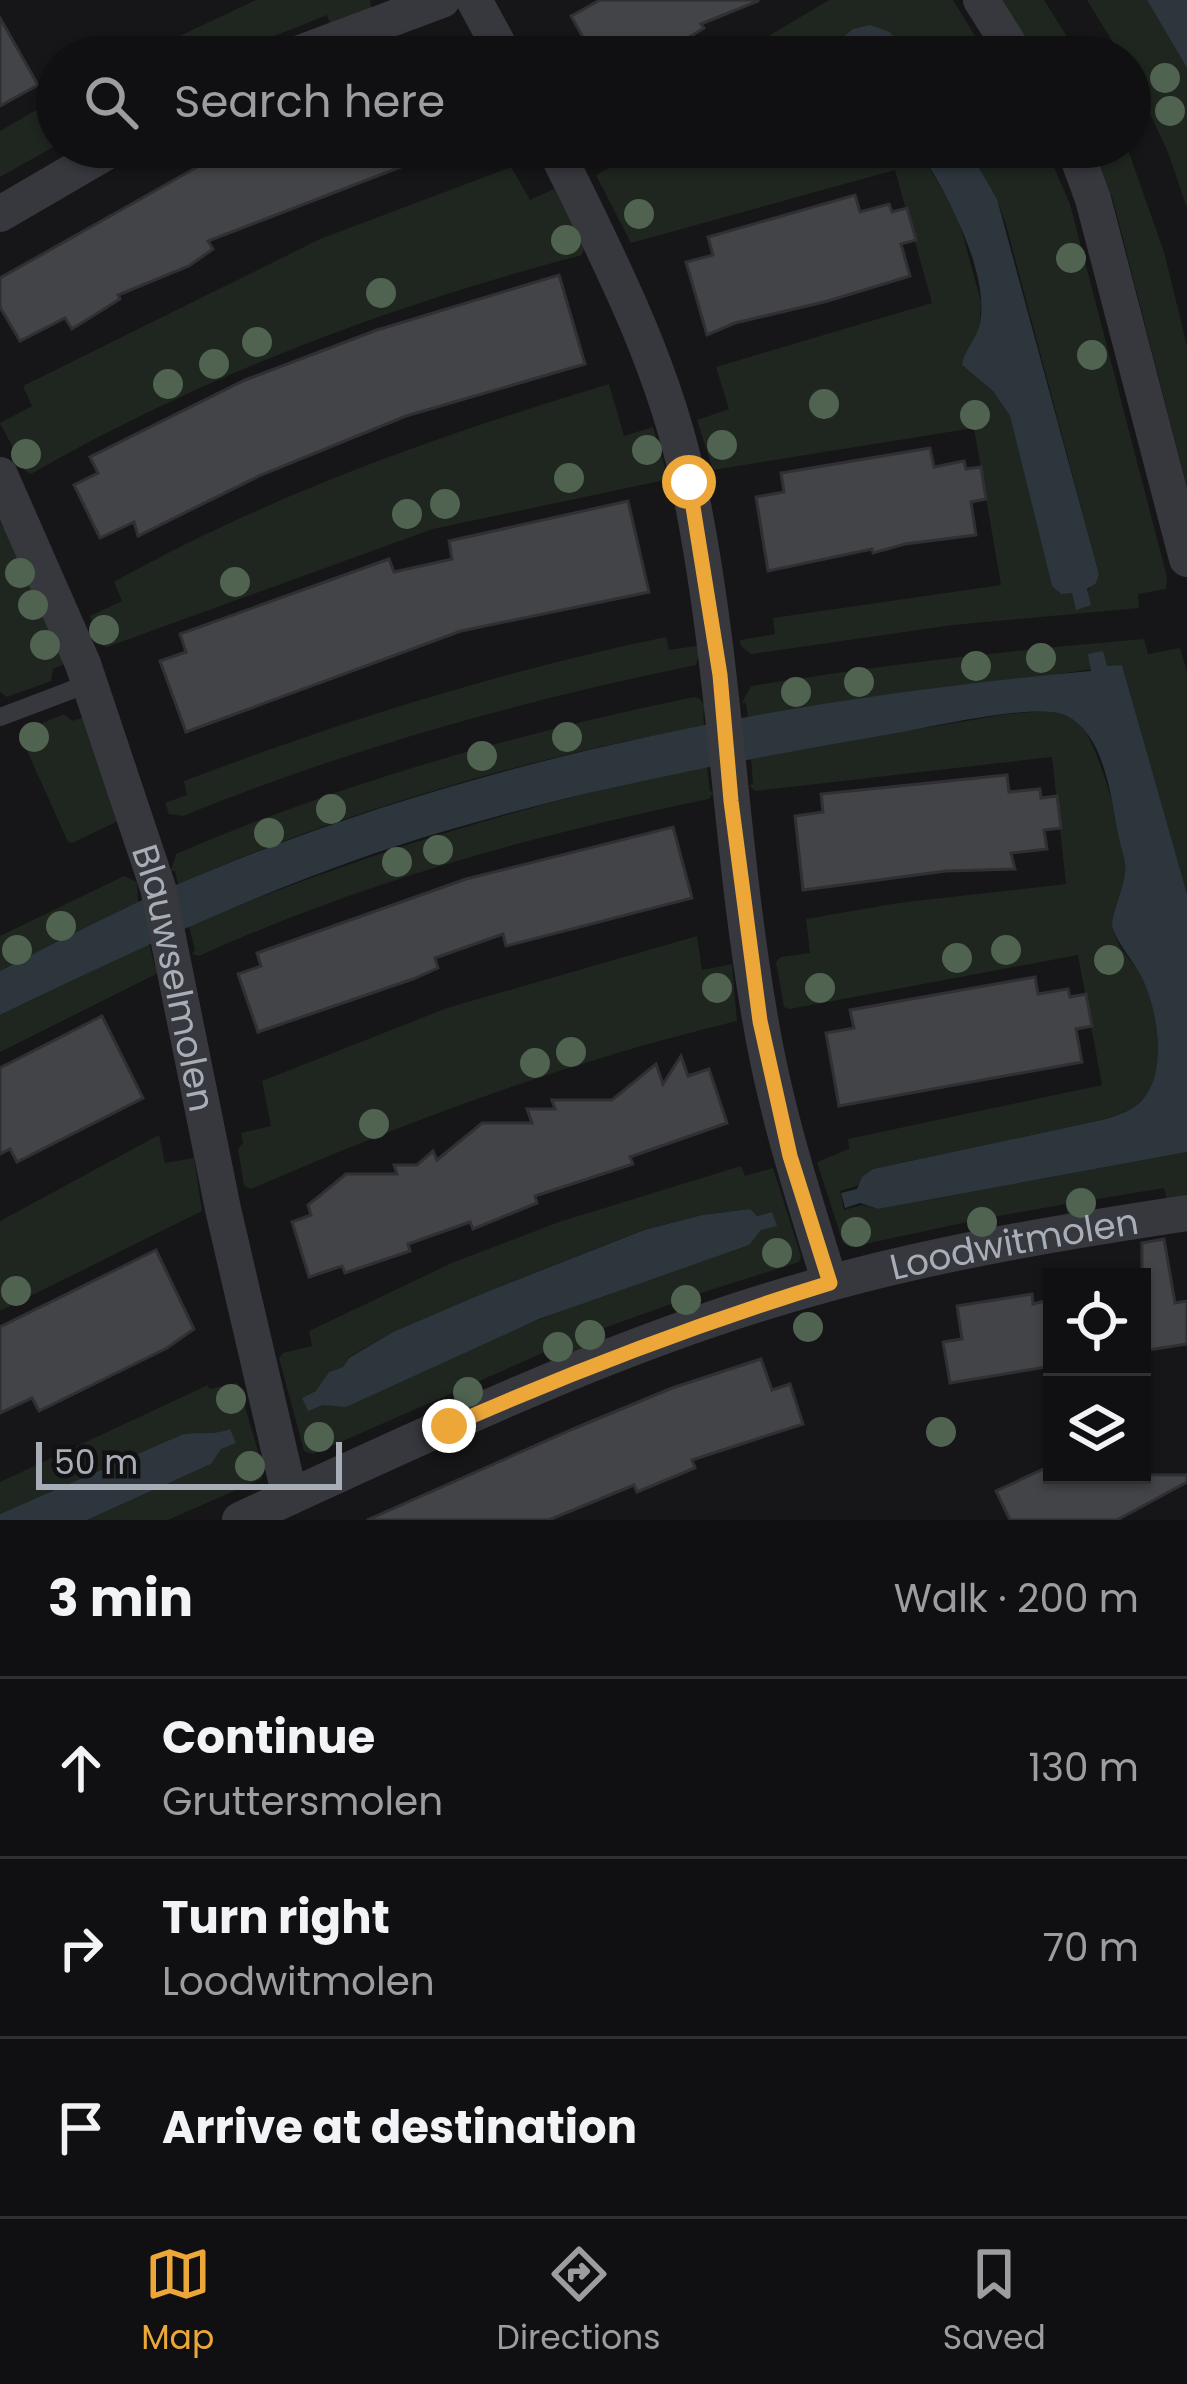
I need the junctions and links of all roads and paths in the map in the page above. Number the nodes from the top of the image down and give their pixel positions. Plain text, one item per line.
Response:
1 (442, 0) edge
2 (474, 0) edge
3 (981, 0) edge
4 (345, 36) edge
5 (494, 36) edge
6 (1004, 36) edge
7 (79, 168) edge
8 (564, 168) edge
9 (1082, 168) edge
10 (0, 214) edge
11 (0, 475) edge
12 (1187, 559) edge
13 (90, 683) junction
14 (0, 716) edge
15 (1187, 1213) edge
16 (830, 1283) junction
17 (290, 1497) junction
18 (240, 1520) edge

1 - 4 street
2 - 5 street
3 - 6 street
7 - 10 street
8 - 16 street
9 - 12 street
11 - 13 street, Blauwselmolen
13 - 14 lane
13 - 17 street, Blauwselmolen
15 - 16 street, Loodwitmolen
16 - 17 street, Loodwitmolen
17 - 18 street, Loodwitmolen

